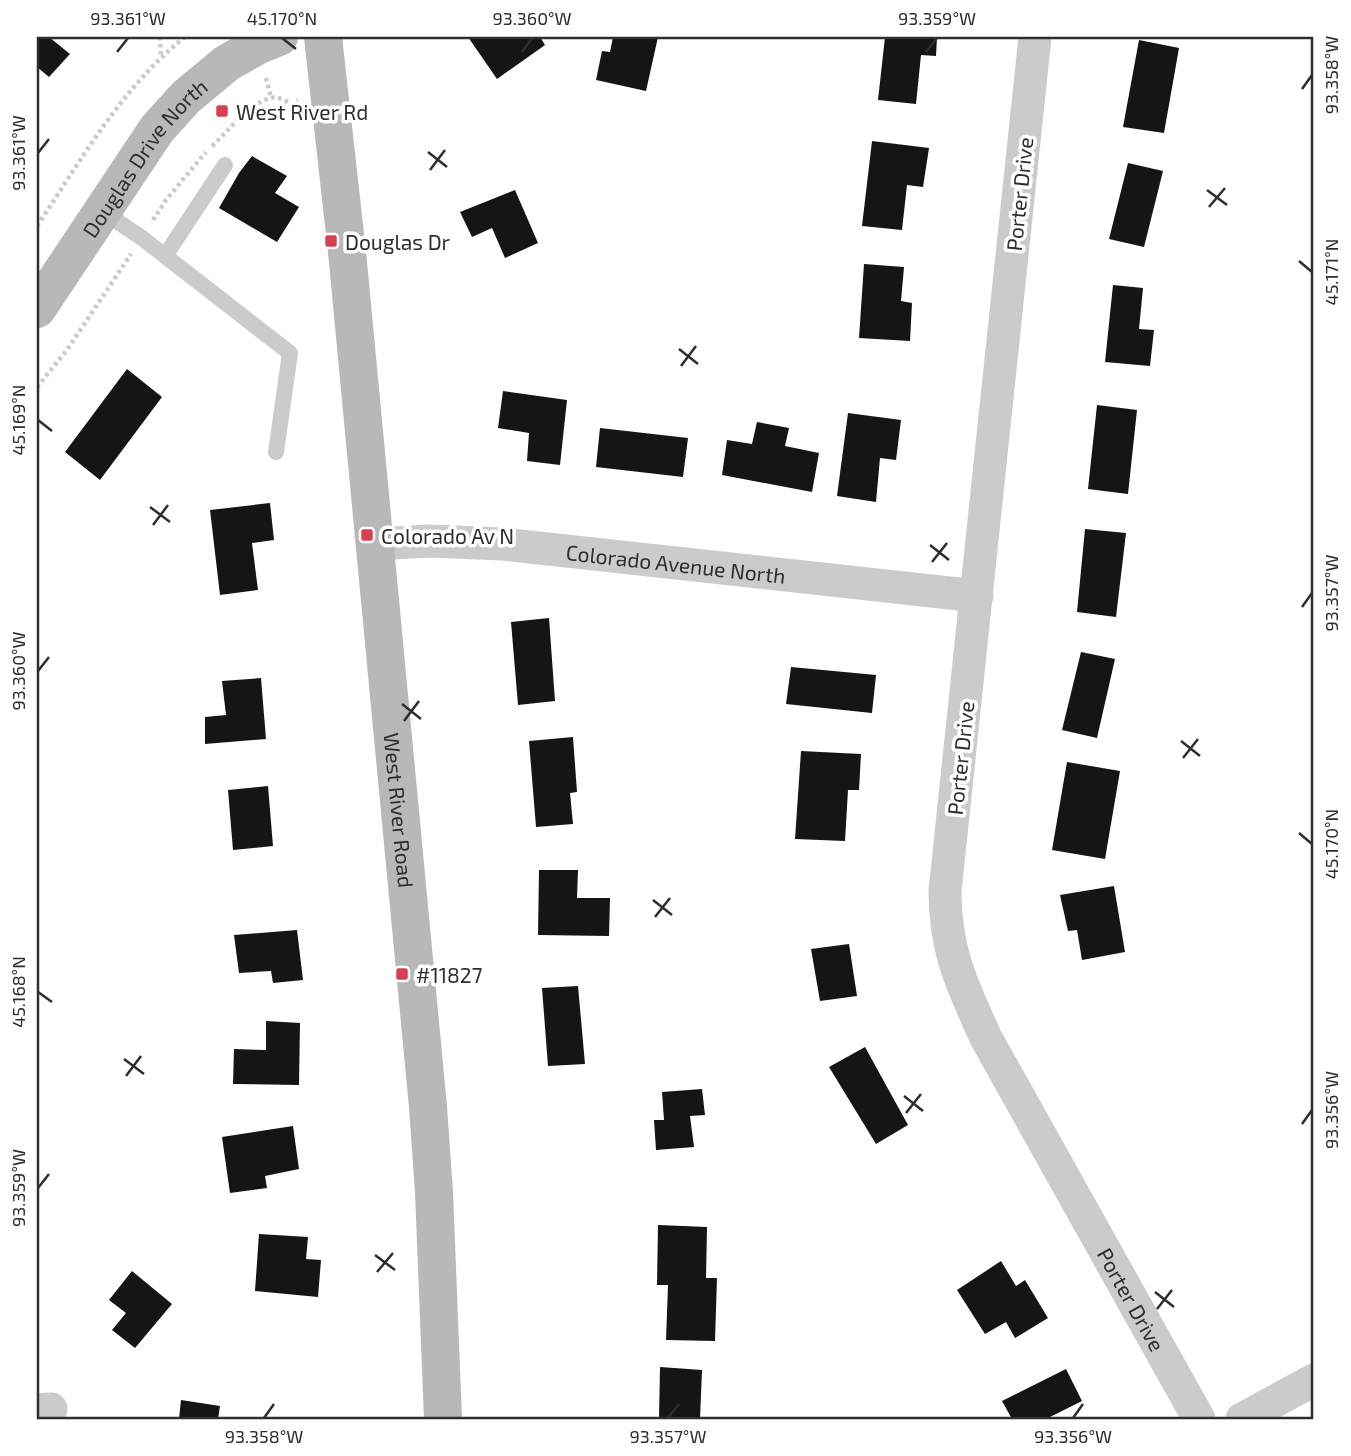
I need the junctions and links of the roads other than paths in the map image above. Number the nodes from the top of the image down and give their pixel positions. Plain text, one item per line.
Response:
1 (279, 37) edge
2 (323, 37) edge
3 (1035, 37) edge
4 (225, 165) dead end
5 (102, 211) junction
6 (165, 256) junction
7 (37, 309) edge
8 (276, 452) dead end
9 (376, 544) junction
10 (977, 596) junction
11 (1314, 1380) edge
12 (443, 1419) edge
13 (1199, 1419) edge
14 (1242, 1419) edge

1 - 5 main road, Douglas Drive North
2 - 9 main road, West River Road
3 - 10 street, Porter Drive
4 - 6 lane
5 - 6 lane
5 - 7 main road, Douglas Drive North
6 - 8 lane
9 - 10 street, Colorado Avenue North
9 - 12 main road, West River Road
10 - 13 street, Porter Drive
11 - 14 street

